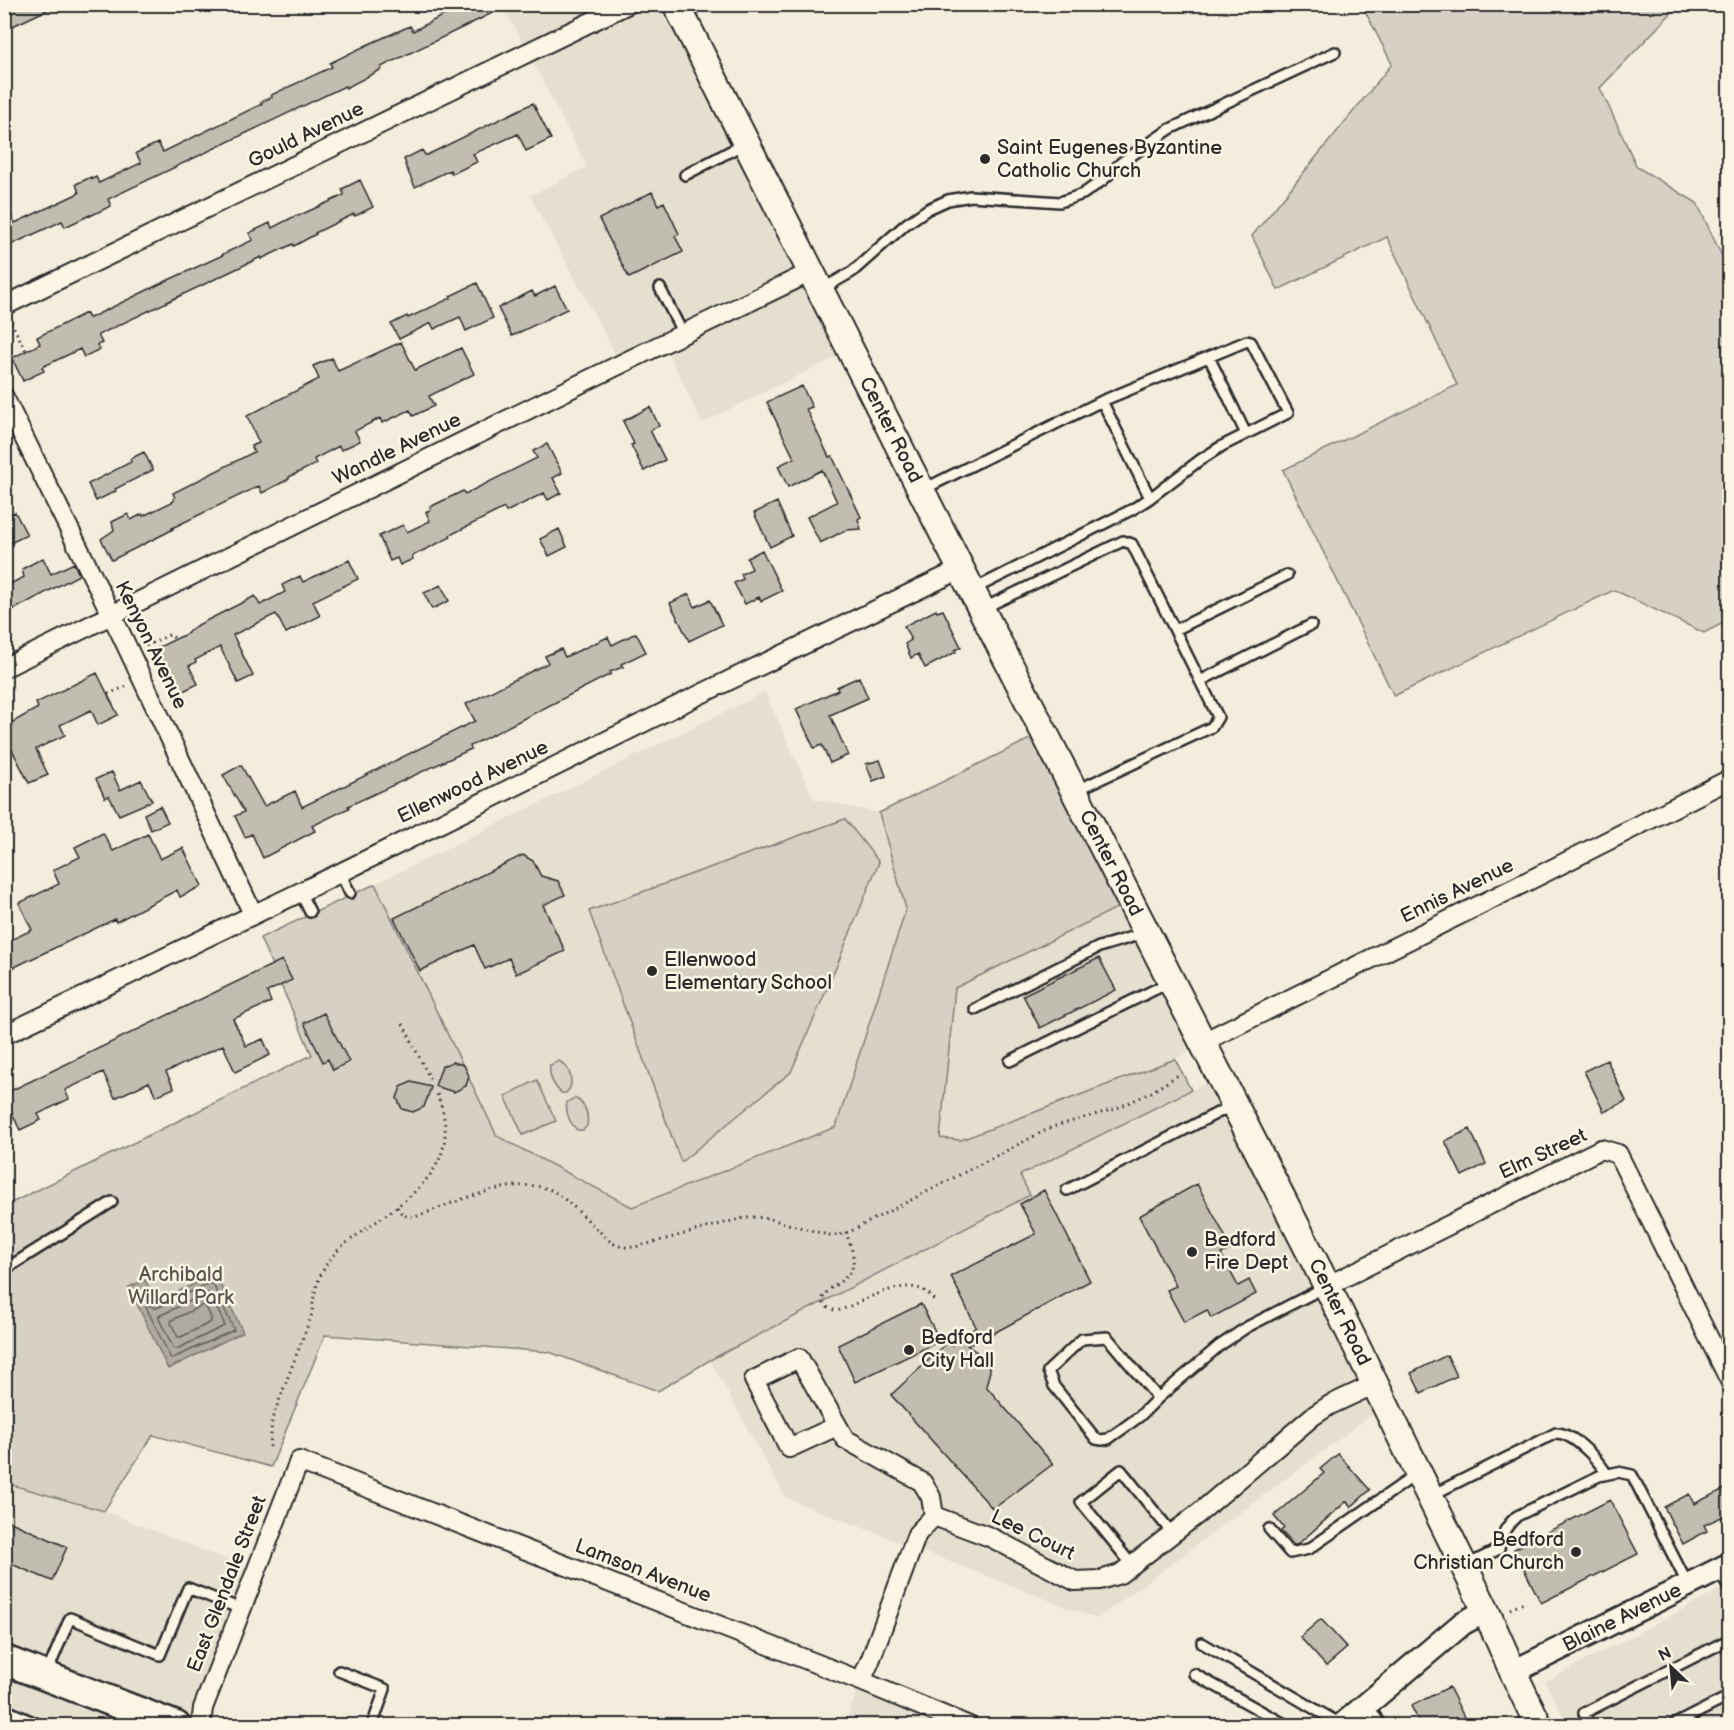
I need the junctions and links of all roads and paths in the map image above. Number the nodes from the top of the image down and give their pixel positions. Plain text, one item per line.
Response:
1 (628, 4) edge
2 (676, 4) edge
3 (1335, 52) dead end
4 (746, 143) junction
5 (685, 175) dead end
6 (816, 281) junction
7 (660, 288) dead end
8 (8, 314) edge
9 (683, 334) junction
10 (26, 351) dead end
11 (1209, 357) junction
12 (4, 397) edge
13 (1102, 401) junction
14 (1246, 434) junction
15 (922, 491) junction
16 (1150, 498) junction
17 (1287, 575) dead end
18 (972, 590) junction
19 (111, 615) junction
20 (1311, 625) dead end
21 (1175, 630) junction
22 (175, 639) dead end
23 (145, 647) dead end
24 (4, 668) edge
25 (1200, 681) junction
26 (1730, 779) edge
27 (1075, 791) junction
28 (340, 873) junction
29 (300, 892) junction
30 (350, 893) dead end
31 (310, 912) dead end
32 (253, 914) junction
33 (1147, 933) junction
34 (1172, 981) junction
35 (975, 1009) dead end
36 (403, 1024) dead end
37 (4, 1035) edge
38 (1203, 1042) junction
39 (1010, 1061) dead end
40 (1186, 1070) dead end
41 (431, 1082) dead end
42 (436, 1092) dead end
43 (1235, 1104) junction
44 (1066, 1190) dead end
45 (112, 1202) dead end
46 (397, 1207) junction
47 (846, 1232) junction
48 (4, 1270) edge
49 (1327, 1286) junction
50 (934, 1300) dead end
51 (1730, 1381) edge
52 (1375, 1384) junction
53 (1158, 1398) junction
54 (837, 1426) junction
55 (270, 1447) dead end
56 (299, 1461) joint
57 (1419, 1473) junction
58 (1607, 1474) junction
59 (1430, 1496) junction
60 (934, 1516) junction
61 (1269, 1529) dead end
62 (1172, 1533) junction
63 (1132, 1565) junction
64 (1464, 1567) junction
65 (1724, 1567) edge
66 (1688, 1585) junction
67 (1730, 1590) edge
68 (1526, 1602) dead end
69 (241, 1609) junction
70 (1497, 1611) junction
71 (1730, 1639) edge
72 (1202, 1643) dead end
73 (4, 1660) edge
74 (339, 1671) dead end
75 (1513, 1672) junction
76 (1194, 1674) dead end
77 (46, 1676) junction
78 (861, 1681) junction
79 (1730, 1696) edge
80 (1368, 1704) junction
81 (4, 1709) edge
82 (42, 1725) edge
83 (176, 1725) edge
84 (201, 1725) edge
85 (372, 1725) edge
86 (969, 1725) edge
87 (1288, 1725) edge
88 (1342, 1725) edge
89 (1381, 1725) edge
90 (1539, 1725) edge
91 (1590, 1725) edge
92 (1671, 1725) edge

1 - 8 street, Gould Avenue
2 - 4 main road, Center Road
3 - 6 lane
4 - 5 lane
4 - 6 main road, Center Road
6 - 9 street, Wandle Avenue
6 - 15 main road, Center Road
7 - 9 lane
8 - 10 path
9 - 19 street, Wandle Avenue
11 - 13 lane
11 - 14 lane
11 - 14 lane
12 - 19 street, Kenyon Avenue
13 - 15 lane
13 - 16 lane
14 - 16 lane
15 - 18 main road, Center Road
16 - 18 lane
17 - 21 lane
18 - 21 lane
18 - 27 main road, Center Road
18 - 28 street, Ellenwood Avenue
19 - 24 street, Wandle Avenue
19 - 32 street, Kenyon Avenue
20 - 25 lane
21 - 25 lane
22 - 23 path
25 - 27 lane
26 - 38 street, Ennis Avenue
27 - 33 main road, Center Road
28 - 29 street, Ellenwood Avenue
28 - 30 lane
29 - 31 lane
29 - 32 street, Ellenwood Avenue
32 - 37 street, Ellenwood Avenue
33 - 34 main road, Center Road
33 - 35 lane
34 - 38 main road, Center Road
34 - 39 lane
36 - 41 path
38 - 43 main road, Center Road
40 - 47 path
42 - 46 path
43 - 44 lane
43 - 49 main road, Center Road
45 - 48 lane
46 - 47 path
46 - 55 path
47 - 50 path
49 - 51 street, Elm Street
49 - 52 main road, Center Road
49 - 53 lane
52 - 57 main road, Center Road
52 - 62 street, Lee Court
53 - 53 lane
54 - 54 street
54 - 60 street
56 - 69 street, East Glendale Street
56 - 78 street, Lamson Avenue
57 - 59 main road, Center Road
57 - 61 lane
58 - 59 lane
58 - 64 lane
58 - 66 lane
59 - 64 main road, Center Road
60 - 63 street, Lee Court
60 - 78 street
62 - 63 street, Lee Court
62 - 63 lane
64 - 70 main road, Center Road
65 - 66 street, Blaine Avenue
65 - 67 lane
66 - 75 street, Blaine Avenue
68 - 70 path
69 - 77 lane
69 - 84 street, East Glendale Street
70 - 75 main road, Center Road
70 - 80 street
71 - 91 lane
72 - 88 lane
73 - 77 main road
74 - 85 lane
75 - 90 main road, Center Road
76 - 87 lane
77 - 83 main road
78 - 86 street, Lamson Avenue
79 - 92 lane
80 - 88 street
80 - 89 lane
81 - 82 lane

